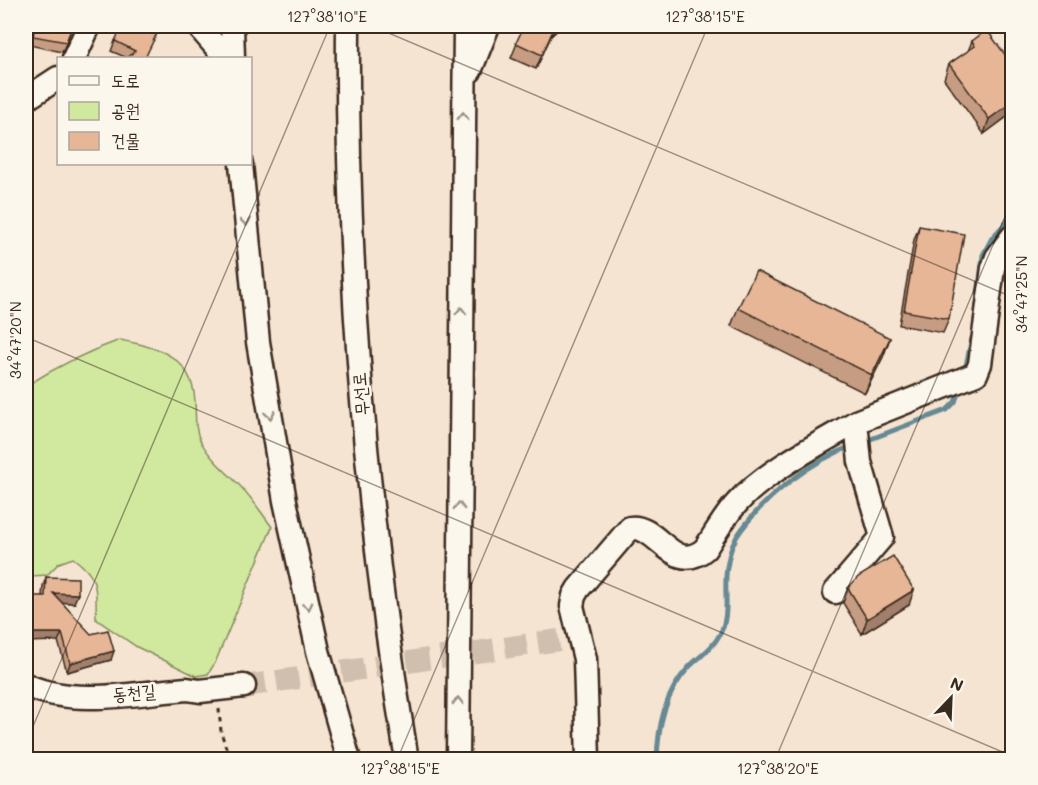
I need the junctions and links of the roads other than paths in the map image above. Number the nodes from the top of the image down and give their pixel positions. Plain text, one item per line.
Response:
1 (88, 26) edge
2 (198, 26) edge
3 (232, 26) edge
4 (348, 26) edge
5 (465, 26) edge
6 (488, 26) edge
7 (74, 57) edge
8 (221, 57) edge
9 (233, 57) edge
10 (57, 79) edge
11 (463, 90) junction
12 (26, 99) edge
13 (241, 165) edge
14 (1012, 237) edge
15 (857, 426) junction
16 (836, 592) dead end
17 (26, 685) edge
18 (244, 686) tunnel mouth
19 (349, 759) edge
20 (407, 759) edge
21 (458, 759) edge
22 (588, 759) edge

1 - 7 street
2 - 8 street
3 - 9 street
4 - 20 street, 무선로
5 - 11 street
6 - 11 street
10 - 12 street
21 -> 11 street
13 -> 19 street
14 - 15 street
15 - 16 street
15 - 22 street
17 - 18 street, 동천길

